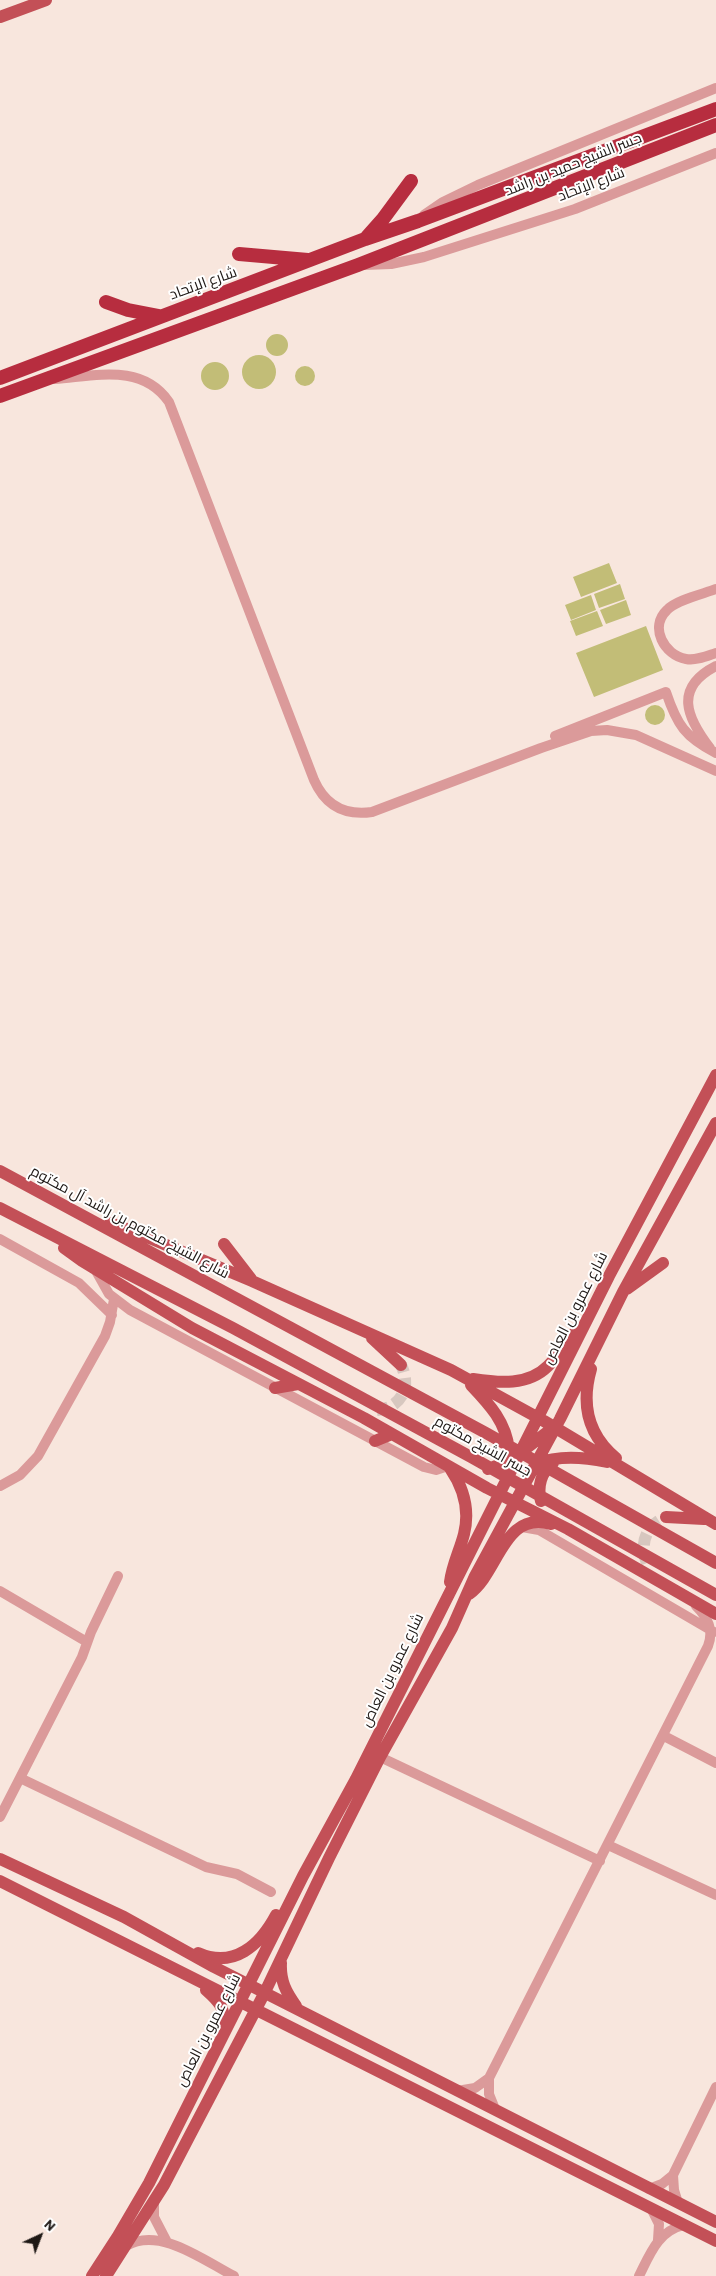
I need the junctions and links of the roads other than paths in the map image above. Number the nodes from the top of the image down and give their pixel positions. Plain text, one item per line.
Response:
1 (46, 0) edge
2 (0, 17) edge
3 (716, 88) edge
4 (716, 109) edge
5 (716, 125) edge
6 (716, 153) edge
7 (411, 181) dead end
8 (444, 212) joint
9 (418, 221) junction
10 (442, 234) joint
11 (364, 239) junction
12 (239, 254) dead end
13 (312, 260) junction
14 (358, 266) junction
15 (106, 302) dead end
16 (162, 316) junction
17 (0, 378) edge
18 (49, 380) junction
19 (0, 396) edge
20 (716, 589) edge
21 (716, 653) edge
22 (716, 666) edge
23 (541, 748) junction
24 (714, 752) edge
25 (716, 771) edge
26 (716, 1075) edge
27 (716, 1123) edge
28 (0, 1171) edge
29 (0, 1208) edge
30 (91, 1218) junction
31 (47, 1233) junction
32 (0, 1239) edge
33 (224, 1244) dead end
34 (663, 1263) dead end
35 (95, 1269) junction
36 (252, 1281) junction
37 (624, 1292) junction
38 (114, 1299) junction
39 (246, 1302) joint
40 (112, 1315) junction
41 (588, 1320) junction
42 (356, 1326) junction
43 (600, 1339) junction
44 (401, 1365) tunnel mouth
45 (462, 1376) junction
46 (298, 1384) junction
47 (275, 1388) junction
48 (336, 1404) junction
49 (377, 1410) tunnel mouth
50 (550, 1422) junction
51 (392, 1434) junction
52 (374, 1440) junction
53 (531, 1446) junction
54 (564, 1458) junction
55 (616, 1464) junction
56 (448, 1466) junction
57 (514, 1467) junction
58 (530, 1470) junction
59 (630, 1472) junction
60 (0, 1486) edge
61 (500, 1494) junction
62 (516, 1502) junction
63 (543, 1506) junction
64 (666, 1517) dead end
65 (712, 1522) edge
66 (521, 1527) junction
67 (568, 1529) junction
68 (647, 1563) tunnel mouth
69 (716, 1563) edge
70 (118, 1576) dead end
71 (661, 1582) junction
72 (450, 1590) junction
73 (0, 1592) edge
74 (716, 1595) edge
75 (465, 1597) junction
76 (690, 1599) junction
77 (716, 1614) edge
78 (713, 1632) edge
79 (87, 1642) junction
80 (712, 1644) edge
81 (664, 1736) junction
82 (380, 1757) junction
83 (716, 1763) edge
84 (20, 1778) junction
85 (0, 1817) edge
86 (608, 1845) junction
87 (0, 1860) edge
88 (600, 1861) junction
89 (0, 1881) edge
90 (301, 1881) junction
91 (271, 1892) dead end
92 (716, 1895) edge
93 (144, 1928) junction
94 (282, 1957) junction
95 (191, 1977) junction
96 (249, 1984) junction
97 (265, 1992) junction
98 (240, 2002) junction
99 (298, 2008) junction
100 (256, 2010) junction
101 (282, 2022) junction
102 (224, 2033) junction
103 (239, 2039) junction
104 (489, 2078) junction
105 (716, 2087) edge
106 (457, 2091) junction
107 (495, 2109) junction
108 (673, 2176) junction
109 (649, 2188) junction
110 (155, 2199) junction
111 (678, 2203) junction
112 (652, 2210) junction
113 (716, 2222) edge
114 (684, 2225) junction
115 (658, 2240) junction
116 (716, 2240) edge
117 (167, 2242) junction
118 (126, 2246) junction
119 (92, 2276) edge
120 (106, 2276) edge
121 (234, 2276) edge
122 (639, 2276) edge

1 - 2 main road
3 - 9 street, شارع الإتحاد
4 - 8 highway, جسر الشيخ حميد بن راشد
5 - 10 highway, جسر الشيخ حميد بن راشد
6 - 14 street, شارع الإتحاد
7 - 11 highway
8 - 9 highway, شارع الإتحاد
9 - 11 highway, شارع الإتحاد
10 - 14 highway, شارع الإتحاد
11 - 13 highway, شارع الإتحاد
12 - 13 highway
13 - 16 highway, شارع الإتحاد
14 - 18 highway, شارع الإتحاد
15 - 16 highway
16 - 17 highway, شارع الإتحاد
18 - 19 highway, شارع الإتحاد
18 - 23 street
20 - 21 street
22 - 24 street
23 - 24 street
23 - 25 street
26 - 41 main road, شارع عمرو بن العاص
27 - 37 main road, شارع عمرو بن العاص
28 - 30 main road, شارع الشيخ مكتوم بن راشد آل مكتوم
29 - 31 main road
30 - 36 main road
30 - 39 main road, شارع الشيخ مكتوم بن راشد آل مكتوم
31 - 35 main road
31 - 74 main road, جسر الشيخ مكتوم
32 - 40 street
33 - 36 main road
34 - 37 main road
35 - 38 street
35 - 46 main road
36 - 42 main road
37 - 43 main road, شارع عمرو بن العاص
38 - 40 street
38 - 47 street
39 - 69 main road, جسر الشيخ مكتوم
40 - 60 street
41 - 45 main road
41 - 50 main road
42 - 44 main road
42 - 45 main road
43 - 50 main road, شارع عمرو بن العاص
43 - 59 main road
45 - 50 main road
45 - 57 main road
46 - 47 main road
46 - 48 main road
47 - 52 street
48 - 49 main road
48 - 51 main road
50 - 53 main road
50 - 55 main road
50 - 57 main road, شارع عمرو بن العاص
50 - 58 main road, شارع عمرو بن العاص
51 - 52 main road
51 - 56 main road
52 - 56 street
53 - 57 main road
53 - 58 main road
54 - 55 main road
54 - 58 main road
54 - 63 main road
55 - 59 main road
56 - 57 main road
56 - 61 main road
56 - 72 main road
57 - 58 main road
57 - 61 main road, شارع عمرو بن العاص
57 - 62 main road
58 - 62 main road, شارع عمرو بن العاص
58 - 63 main road
59 - 65 main road
61 - 62 main road
61 - 72 main road, شارع عمرو بن العاص
62 - 67 main road
62 - 75 main road, شارع عمرو بن العاص
63 - 67 main road
64 - 65 main road
66 - 67 main road
66 - 75 main road
66 - 78 street
67 - 71 main road
68 - 71 main road
70 - 79 street
71 - 76 main road
72 - 90 main road, شارع عمرو بن العاص
73 - 79 street
75 - 82 main road, شارع عمرو بن العاص
76 - 77 main road
76 - 78 street
78 - 80 street
79 - 84 street
80 - 81 street
81 - 83 street
81 - 86 street
82 - 88 street
82 - 94 main road, شارع عمرو بن العاص
84 - 85 street
84 - 91 street
86 - 88 street
86 - 92 street
87 - 93 main road
88 - 104 street
89 - 95 main road
90 - 93 main road
90 - 96 main road, شارع عمرو بن العاص
93 - 96 main road
94 - 97 main road, شارع عمرو بن العاص
94 - 99 main road
95 - 98 main road
95 - 102 main road
96 - 97 main road
96 - 98 main road, شارع عمرو بن العاص
97 - 99 main road
97 - 100 main road, شارع عمرو بن العاص
98 - 100 main road
98 - 102 main road, شارع عمرو بن العاص
99 - 106 main road
100 - 101 main road
100 - 103 main road, شارع عمرو بن العاص
101 - 103 main road
101 - 112 main road
102 - 119 main road, شارع عمرو بن العاص
103 - 110 main road, شارع عمرو بن العاص
104 - 106 street
104 - 107 street
105 - 108 street
106 - 107 main road
107 - 109 main road
108 - 109 street
108 - 111 street
109 - 111 main road
110 - 117 street
110 - 118 main road, شارع عمرو بن العاص
111 - 113 main road
112 - 114 main road
112 - 115 street
114 - 115 street
114 - 116 main road
115 - 122 street
117 - 118 street
117 - 121 street
118 - 120 main road, شارع عمرو بن العاص

